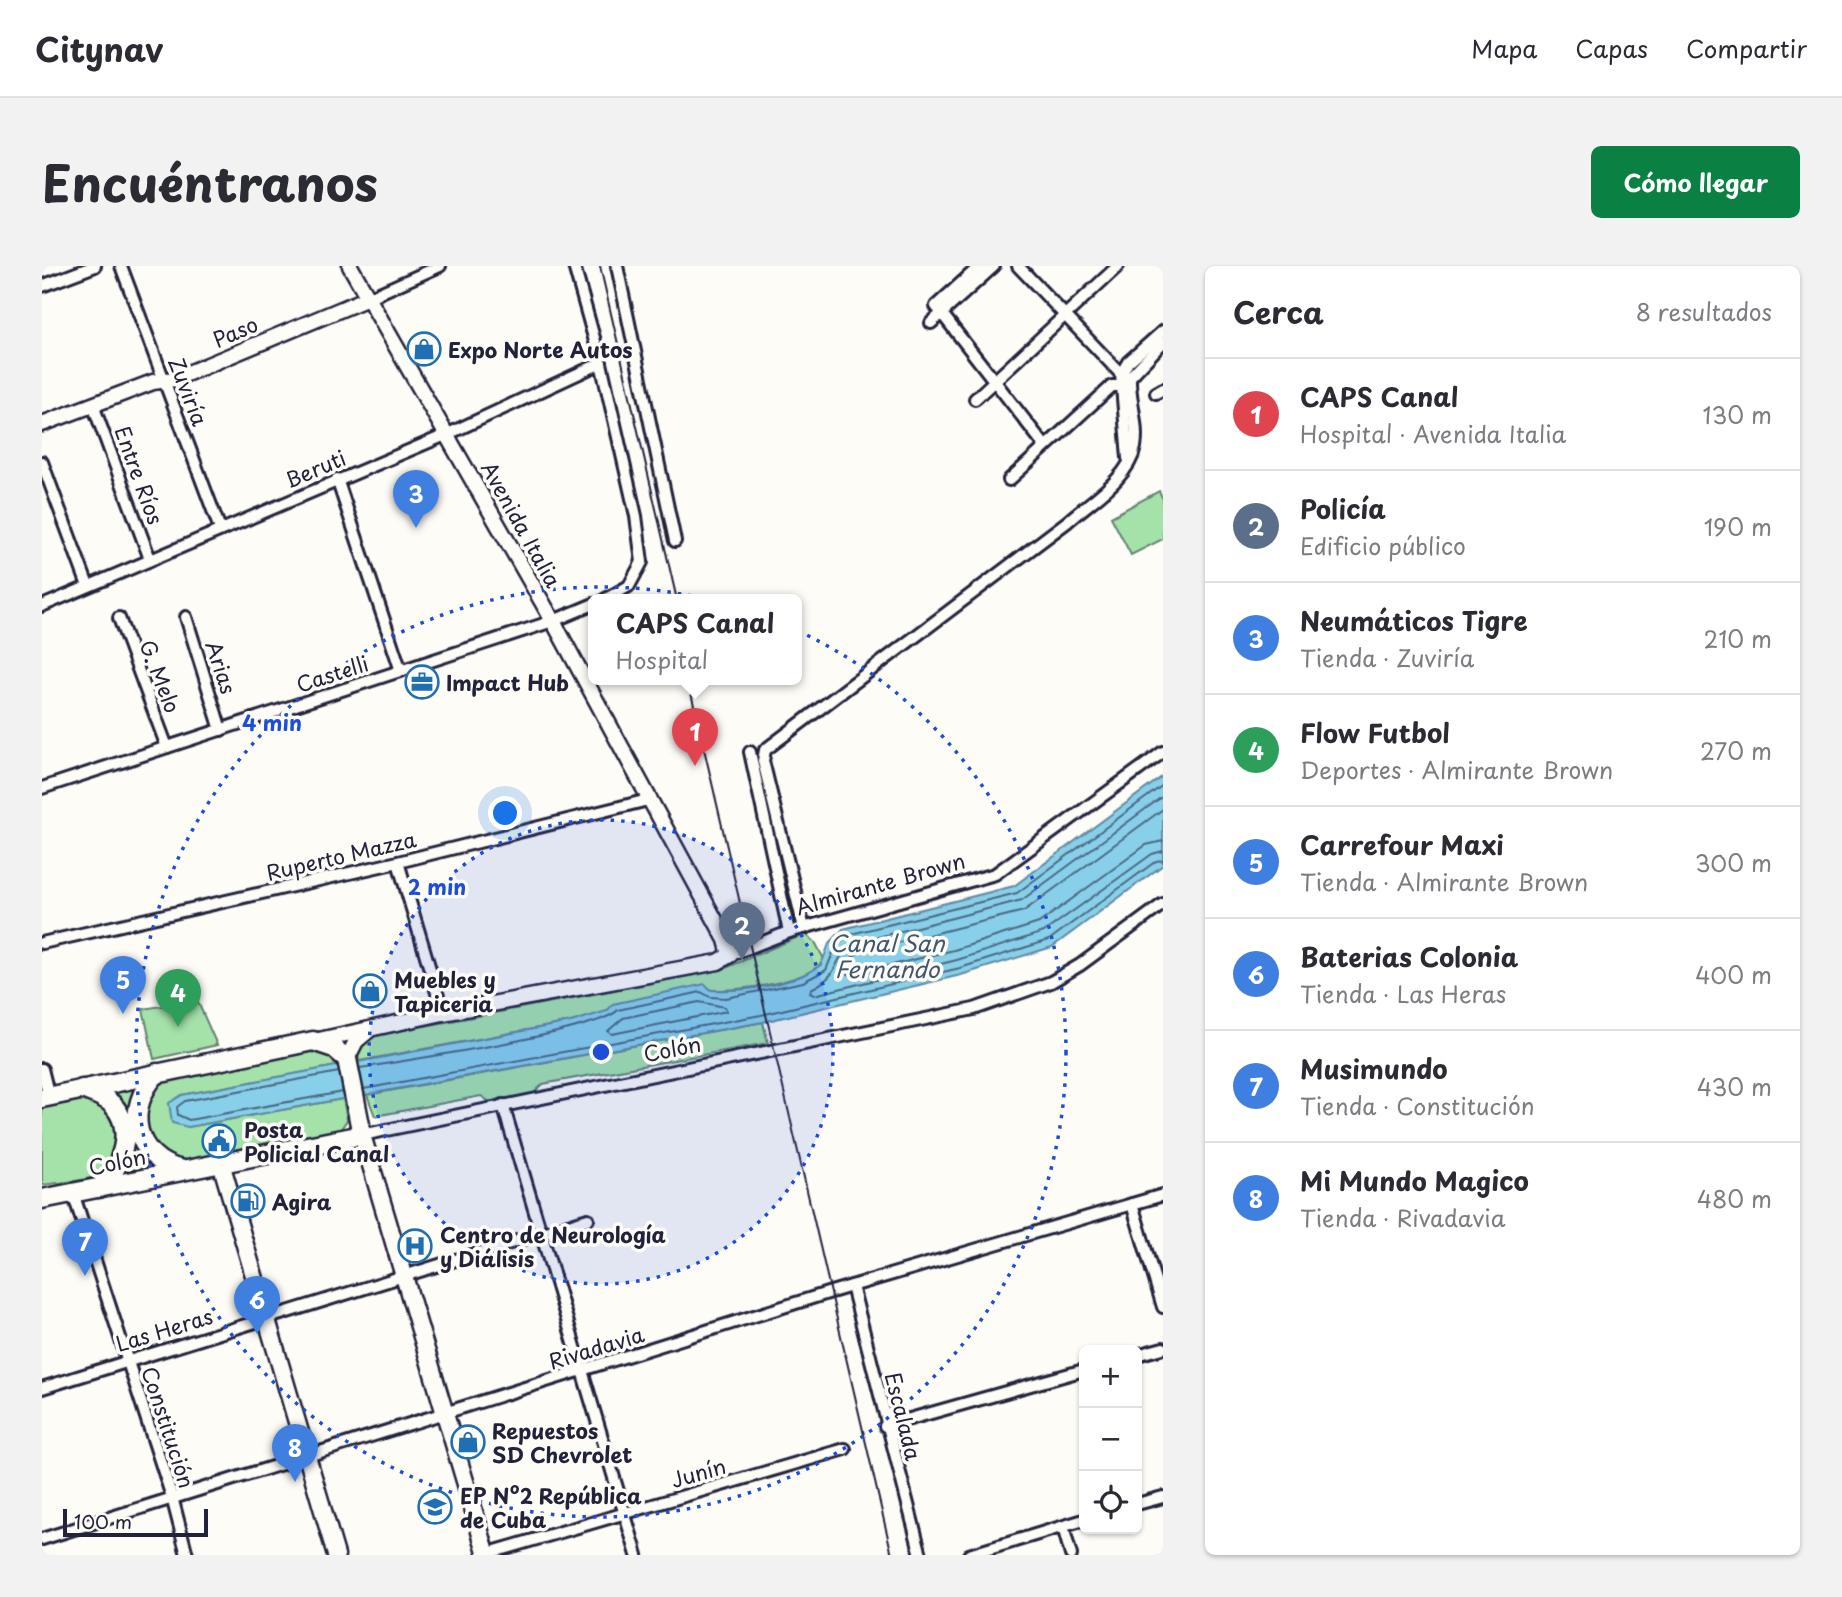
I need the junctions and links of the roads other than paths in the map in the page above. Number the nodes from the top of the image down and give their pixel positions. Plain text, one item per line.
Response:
1 (95, 266) edge
2 (121, 266) edge
3 (350, 266) edge
4 (440, 266) edge
5 (574, 266) edge
6 (617, 266) edge
7 (979, 266) edge
8 (994, 266) edge
9 (1018, 266) edge
10 (1118, 266) edge
11 (42, 286) edge
12 (368, 298) junction
13 (943, 313) junction
14 (1065, 316) junction
15 (931, 323) dead end
16 (1163, 331) edge
17 (1163, 342) edge
18 (601, 363) junction
19 (995, 379) junction
20 (164, 380) junction
21 (1126, 380) junction
22 (975, 399) dead end
23 (93, 405) junction
24 (42, 424) edge
25 (448, 434) junction
26 (1045, 446) junction
27 (42, 462) edge
28 (337, 479) junction
29 (1009, 480) dead end
30 (220, 529) junction
31 (675, 541) dead end
32 (150, 559) junction
33 (88, 586) junction
34 (618, 594) edge
35 (42, 606) edge
36 (588, 606) edge
37 (186, 617) dead end
38 (119, 618) dead end
39 (553, 621) junction
40 (401, 671) junction
41 (221, 730) junction
42 (167, 747) junction
43 (750, 752) dead end
44 (1163, 752) edge
45 (42, 788) edge
46 (648, 800) junction
47 (398, 862) junction
48 (1163, 904) edge
49 (804, 928) junction
50 (789, 932) junction
51 (42, 943) edge
52 (730, 955) junction
53 (443, 1013) junction
54 (372, 1028) junction
55 (313, 1041) junction
56 (347, 1059) junction
57 (42, 1069) edge
58 (157, 1073) junction
59 (82, 1089) junction
60 (46, 1097) edge
61 (503, 1105) junction
62 (362, 1135) junction
63 (221, 1163) junction
64 (182, 1170) junction
65 (99, 1188) junction
66 (73, 1193) junction
67 (1163, 1195) edge
68 (42, 1199) edge
69 (1132, 1205) junction
70 (589, 1219) dead end
71 (540, 1235) junction
72 (404, 1276) junction
73 (852, 1286) junction
74 (1163, 1307) edge
75 (265, 1318) junction
76 (1163, 1348) edge
77 (1142, 1354) edge
78 (127, 1360) junction
79 (1079, 1371) edge
80 (582, 1372) junction
81 (42, 1388) edge
82 (447, 1412) junction
83 (885, 1426) junction
84 (845, 1449) dead end
85 (309, 1455) junction
86 (172, 1497) junction
87 (1163, 1497) edge
88 (1142, 1503) edge
89 (624, 1514) junction
90 (1079, 1522) edge
91 (1063, 1527) junction
92 (42, 1539) edge
93 (187, 1555) edge
94 (336, 1555) edge
95 (485, 1555) edge
96 (637, 1555) edge
97 (921, 1555) edge
98 (969, 1555) edge
99 (1071, 1555) edge

1 - 11 street
2 - 20 street, Zuviría
3 - 12 street, Avenida Italia
4 - 12 street, Paso
5 - 18 street
6 - 31 street
7 - 13 street
8 - 13 street
9 - 14 street
10 - 14 street
12 - 20 street, Paso
12 - 25 street, Avenida Italia
13 - 15 street
13 - 19 street
14 - 19 street
14 - 21 street
16 - 21 street
17 - 21 street
18 - 25 street, Beruti
18 - 34 street
19 - 22 street
19 - 26 street
20 - 23 street, Paso
20 - 30 street, Zuviría
21 - 26 street
21 - 49 street
23 - 24 street, Paso
23 - 32 street, Entre Ríos
25 - 28 street, Beruti
25 - 39 street, Avenida Italia
26 - 29 street
27 - 33 street
28 - 30 street, Beruti
28 - 40 street
30 - 32 street, Beruti
32 - 33 street, Beruti
33 - 35 street, Beruti
36 - 39 street, Castelli
37 - 41 street, Arias
38 - 42 street, G. Melo
39 - 40 street, Castelli
39 - 46 street, Avenida Italia
40 - 41 street, Castelli
41 - 42 street, Castelli
42 - 45 street, Castelli
43 - 50 street
44 - 49 street, Almirante Brown
46 - 47 street, Ruperto Mazza
46 - 52 street, Avenida Italia
47 - 51 street, Ruperto Mazza
47 - 53 street
48 - 61 street, Colón
49 - 50 street, Almirante Brown
50 - 52 street, Almirante Brown
52 - 53 street, Almirante Brown
53 - 54 street, Almirante Brown
54 - 55 street, Almirante Brown
54 - 56 street
55 - 56 main road
55 - 58 main road, Almirante Brown
56 - 62 main road
57 - 60 street
58 - 59 main road, Almirante Brown
58 - 64 main road
59 - 60 main road, Almirante Brown
59 - 65 main road
61 - 62 street, Colón
61 - 71 street
62 - 63 main road, Colón
62 - 72 main road
63 - 64 main road, Colón
63 - 75 main road
64 - 65 main road, Colón
65 - 66 main road, Colón
66 - 68 main road, Colón
66 - 78 street, Constitución
67 - 69 street, Rivadavia
69 - 73 street, Rivadavia
69 - 74 street
70 - 71 street, Las Heras
71 - 72 street, Las Heras
71 - 80 street
72 - 75 street, Las Heras
72 - 82 main road
73 - 80 street, Rivadavia
73 - 83 street, Escalada
75 - 78 street, Las Heras
75 - 85 main road
76 - 77 street
78 - 81 street, Las Heras
78 - 86 street, Constitución
79 - 83 street
80 - 82 street, Rivadavia
80 - 89 street
82 - 85 street, Rivadavia
82 - 95 main road
83 - 97 street, Escalada
84 - 89 street, Junín
85 - 86 street, Rivadavia
85 - 94 main road
86 - 92 street, Rivadavia
86 - 93 street, Constitución
87 - 88 street
89 - 95 street, Junín
89 - 96 street
90 - 91 street
91 - 98 street
91 - 99 street

